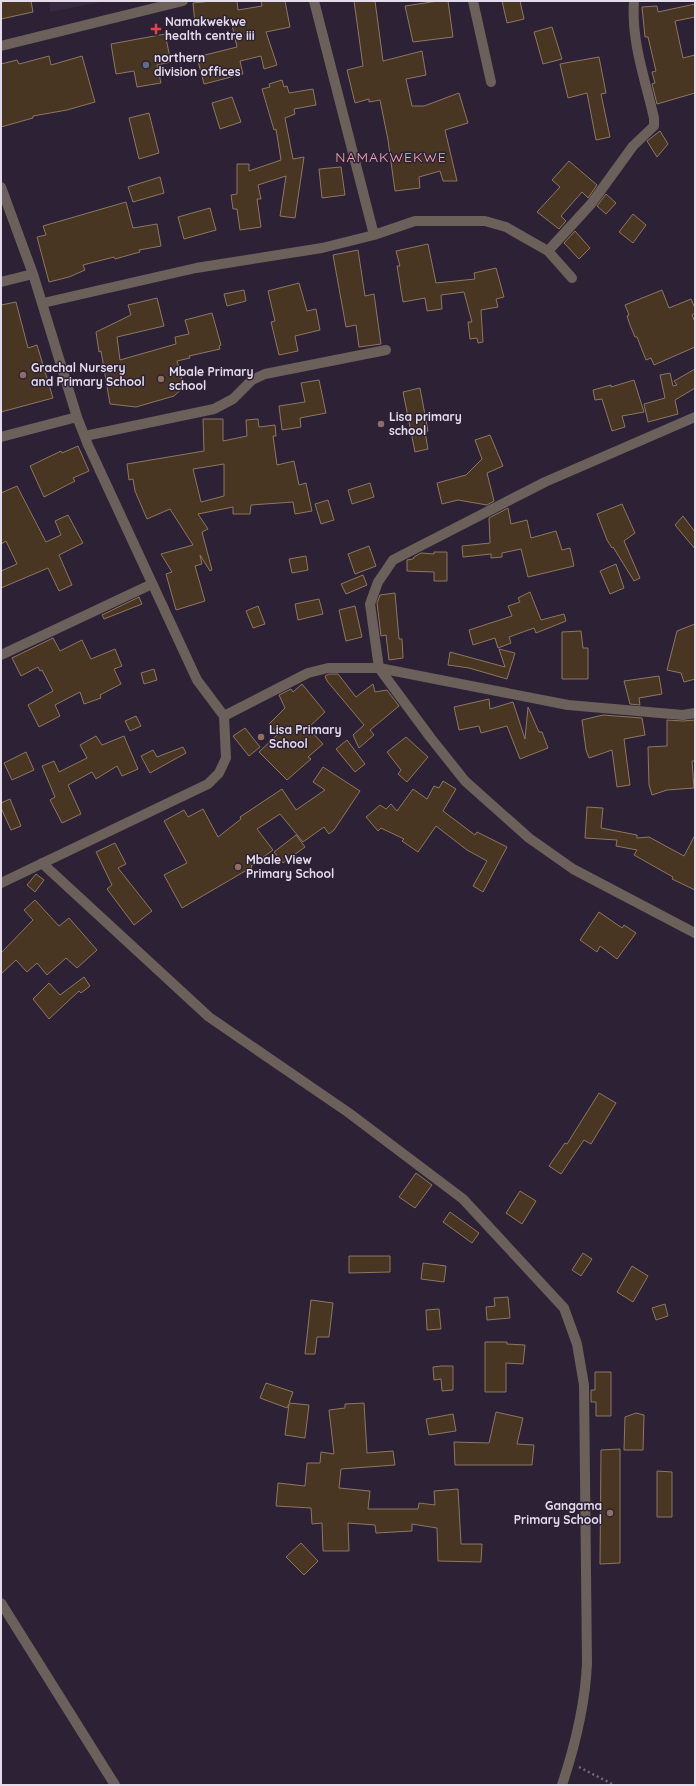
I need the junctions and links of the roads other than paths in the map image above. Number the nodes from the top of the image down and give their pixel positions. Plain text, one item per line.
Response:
1 (183, 1) edge
2 (314, 1) edge
3 (473, 1) edge
4 (634, 1) edge
5 (1, 46) edge
6 (491, 82) dead end
7 (1, 186) edge
8 (3, 200) edge
9 (374, 235) junction
10 (548, 251) junction
11 (33, 274) junction
12 (572, 278) dead end
13 (1, 282) edge
14 (43, 304) junction
15 (386, 350) dead end
16 (77, 417) junction
17 (695, 417) edge
18 (85, 436) junction
19 (1, 437) edge
20 (152, 584) junction
21 (1, 654) edge
22 (379, 668) junction
23 (695, 713) edge
24 (224, 716) junction
25 (42, 863) junction
26 (1, 883) edge
27 (695, 933) edge
28 (1, 1603) edge
29 (115, 1785) edge
30 (562, 1785) edge

1 - 5 street
2 - 9 street
3 - 6 street
4 - 10 street
7 - 8 street
8 - 11 street
9 - 10 street
9 - 14 street
10 - 12 street
11 - 13 street
11 - 14 street
14 - 16 street
15 - 18 street
16 - 18 street
16 - 19 street
17 - 22 street
18 - 20 street
20 - 21 street
20 - 24 street
22 - 23 street
22 - 24 street
22 - 27 street
24 - 25 street
25 - 26 street
25 - 30 street
28 - 29 street

